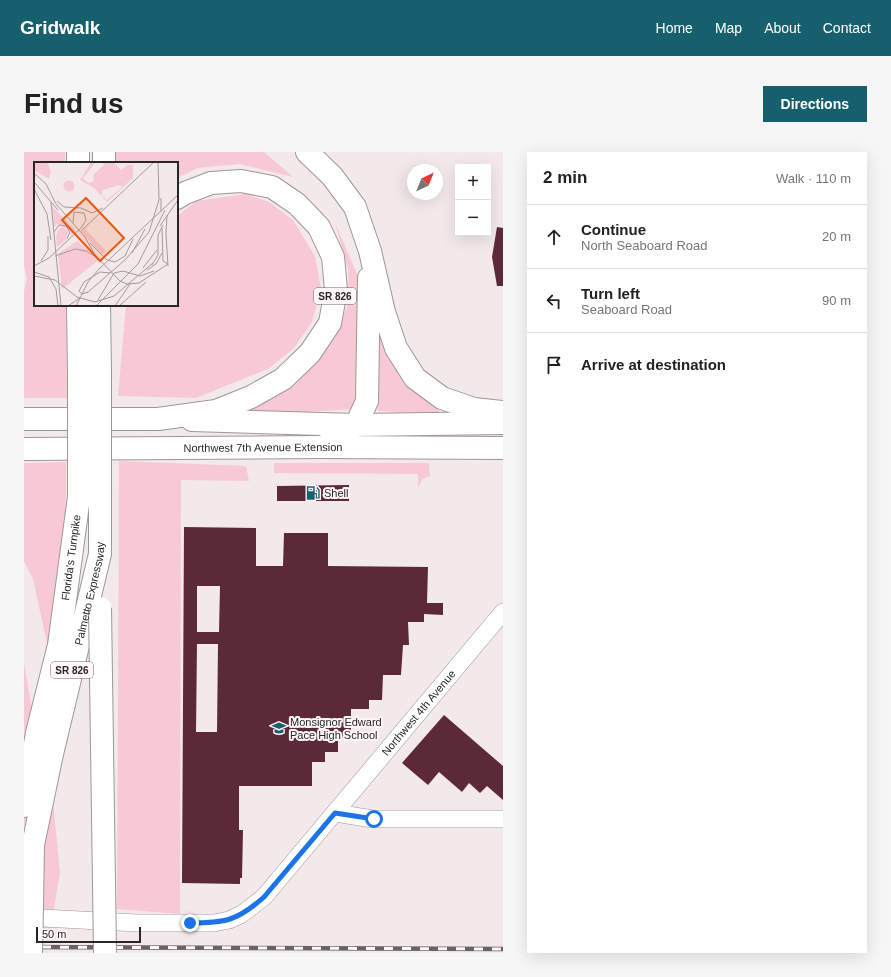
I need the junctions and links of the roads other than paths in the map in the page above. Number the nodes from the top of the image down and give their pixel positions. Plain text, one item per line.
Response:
1 (307, 152) edge
2 (178, 197) edge
3 (370, 251) junction
4 (78, 306) edge
5 (99, 306) edge
6 (108, 306) edge
7 (99, 331) junction
8 (503, 412) edge
9 (24, 419) edge
10 (158, 419) junction
11 (503, 423) edge
12 (356, 425) junction
13 (323, 447) junction
14 (503, 448) edge
15 (24, 449) edge
16 (90, 495) junction
17 (100, 554) junction
18 (501, 618) edge
19 (24, 806) edge
20 (335, 813) junction
21 (503, 819) edge
22 (28, 911) edge
23 (31, 953) edge
24 (105, 953) edge

1 - 3 main road
2 - 10 main road, SR 826
3 - 8 main road
3 - 12 main road
4 - 16 main road, Florida's Turnpike, bridge
5 - 7 main road
6 - 7 main road, SR 826
7 - 16 main road, Palmetto Expressway / SR 826, bridge
9 - 10 main road, SR 826
10 - 12 main road
11 - 12 main road
12 - 13 main road
13 - 14 main road, Northwest 7th Avenue Extension
13 - 15 main road, Northwest 7th Avenue Extension
16 - 17 main road, Palmetto Expressway / SR 826
16 - 19 main road, Florida's Turnpike
17 - 22 main road, Palmetto Expressway / SR 826
17 - 24 main road, bridge
18 - 20 street, Northwest 4th Avenue
20 - 21 street
20 - 22 street, Northwest 4th Avenue
22 - 23 main road, SR 826, bridge

